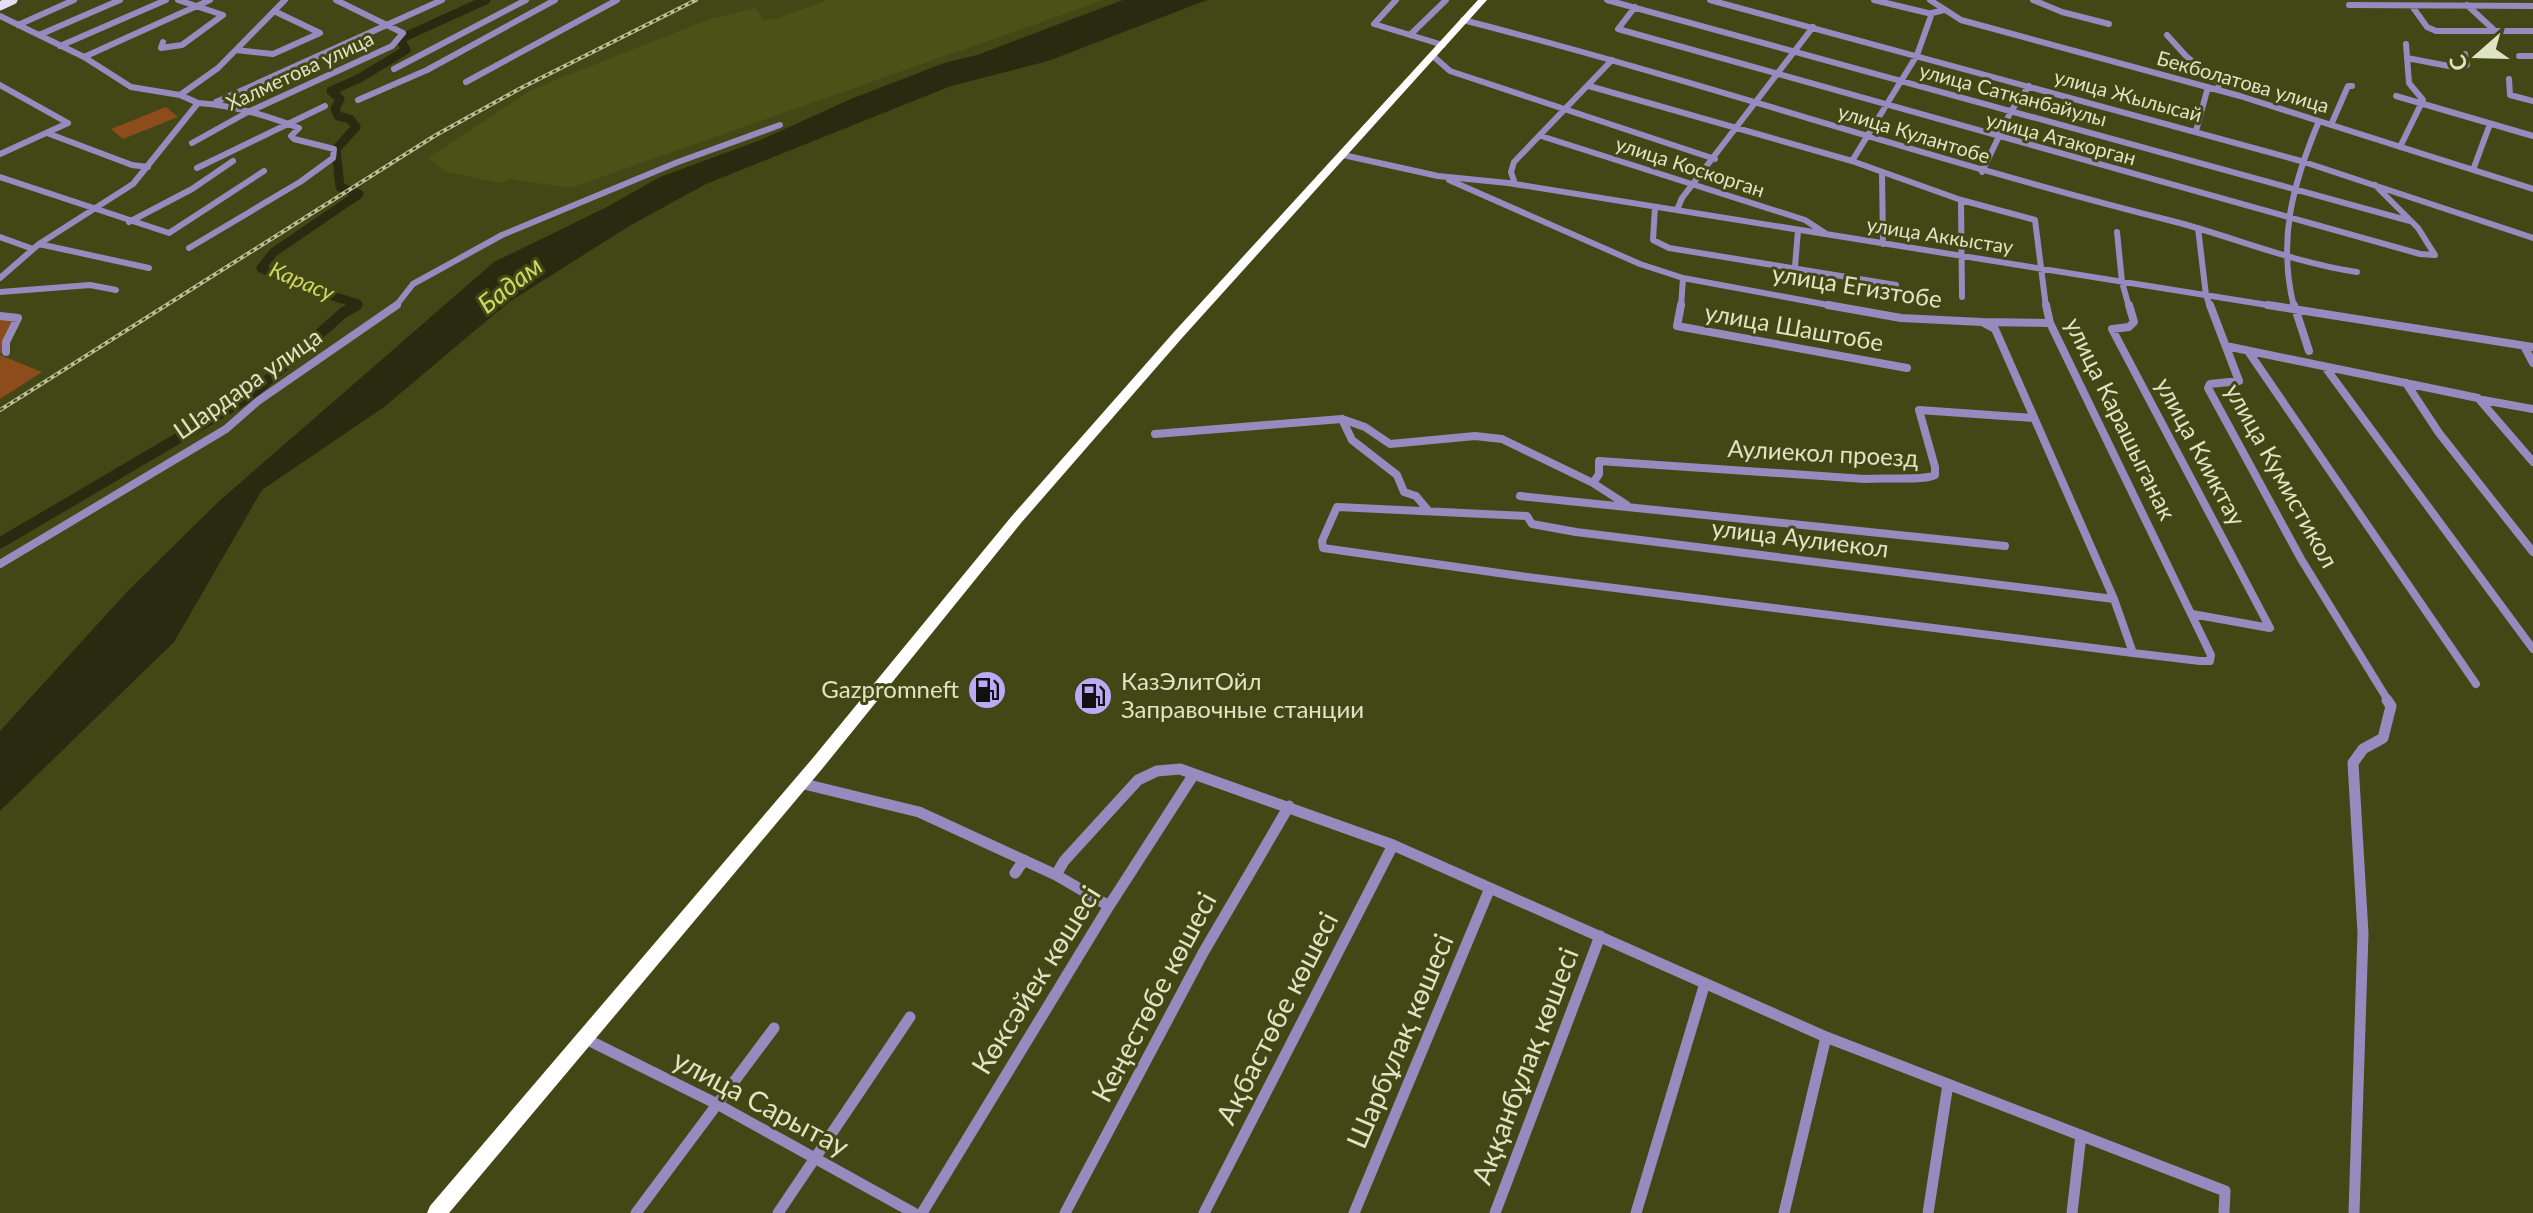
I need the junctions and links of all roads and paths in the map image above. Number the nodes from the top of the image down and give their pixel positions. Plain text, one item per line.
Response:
1 (13, 0) edge
2 (74, 0) edge
3 (120, 0) edge
4 (166, 0) edge
5 (178, 0) edge
6 (210, 0) edge
7 (285, 0) edge
8 (336, 0) edge
9 (442, 0) edge
10 (526, 0) edge
11 (555, 0) edge
12 (1396, 0) edge
13 (1446, 0) edge
14 (1483, 0) edge
15 (1607, 0) edge
16 (1710, 0) edge
17 (1874, 0) edge
18 (1930, 0) edge
19 (2033, 0) edge
20 (2461, 0) edge
21 (615, 3) edge
22 (2349, 5) dead end
23 (0, 6) edge
24 (196, 6) junction
25 (2412, 6) junction
26 (2468, 6) junction
27 (2533, 6) edge
28 (1635, 7) junction
29 (1944, 10) junction
30 (274, 11) junction
31 (1932, 14) junction
32 (0, 16) edge
33 (1463, 20) junction
34 (389, 24) junction
35 (2109, 24) dead end
36 (18, 25) junction
37 (1813, 27) junction
38 (2493, 29) junction
39 (2533, 31) edge
40 (39, 35) junction
41 (1410, 35) junction
42 (2167, 35) dead end
43 (163, 42) dead end
44 (2406, 44) dead end
45 (60, 46) junction
46 (236, 50) junction
47 (1438, 51) junction
48 (1793, 51) junction
49 (2465, 54) dead end
50 (1917, 55) junction
51 (2519, 56) dead end
52 (2533, 56) edge
53 (84, 57) junction
54 (2407, 58) junction
55 (1612, 60) junction
56 (394, 69) dead end
57 (1778, 74) junction
58 (2509, 79) dead end
59 (1902, 81) junction
60 (466, 82) dead end
61 (0, 85) edge
62 (1589, 86) junction
63 (2029, 86) junction
64 (2352, 86) dead end
65 (2208, 87) junction
66 (2218, 90) junction
67 (180, 95) junction
68 (2396, 96) dead end
69 (358, 100) dead end
70 (2533, 101) edge
71 (1756, 102) junction
72 (198, 103) junction
73 (213, 103) junction
74 (2421, 103) junction
75 (325, 106) dead end
76 (1886, 106) junction
77 (1566, 110) junction
78 (2011, 111) junction
79 (246, 113) junction
80 (2319, 121) junction
81 (287, 123) junction
82 (2490, 124) junction
83 (780, 125) dead end
84 (2331, 125) junction
85 (1737, 128) junction
86 (2196, 131) junction
87 (47, 133) junction
88 (1541, 136) junction
89 (2533, 136) edge
90 (1868, 137) junction
91 (1998, 138) junction
92 (192, 143) dead end
93 (2400, 147) junction
94 (0, 154) edge
95 (1343, 155) junction
96 (1715, 159) junction
97 (233, 161) dead end
98 (1852, 161) junction
99 (2301, 161) junction
100 (148, 167) junction
101 (197, 168) dead end
102 (2473, 170) junction
103 (264, 171) dead end
104 (1982, 172) junction
105 (1882, 173) junction
106 (1438, 176) junction
107 (0, 177) edge
108 (1515, 184) junction
109 (1693, 185) junction
110 (2375, 185) junction
111 (2294, 188) junction
112 (2533, 189) edge
113 (1961, 200) junction
114 (1655, 207) junction
115 (95, 209) junction
116 (1677, 210) junction
117 (2285, 218) junction
118 (2411, 221) junction
119 (129, 222) junction
120 (2198, 228) junction
121 (1798, 230) junction
122 (2117, 232) dead end
123 (1826, 235) junction
124 (0, 237) edge
125 (2533, 238) edge
126 (1883, 244) junction
127 (36, 247) junction
128 (189, 248) dead end
129 (2283, 252) junction
130 (1962, 257) junction
131 (1795, 267) junction
132 (149, 268) dead end
133 (2042, 269) junction
134 (2357, 272) dead end
135 (0, 278) edge
136 (1683, 278) junction
137 (2122, 282) junction
138 (1896, 285) dead end
139 (116, 290) dead end
140 (0, 292) edge
141 (2206, 295) junction
142 (1962, 297) dead end
143 (2292, 308) junction
144 (0, 316) edge
145 (1982, 322) junction
146 (2050, 323) junction
147 (2226, 346) junction
148 (2528, 346) edge
149 (2248, 351) junction
150 (2309, 351) dead end
151 (6, 352) dead end
152 (2533, 363) edge
153 (2325, 367) junction
154 (1907, 368) dead end
155 (2406, 383) junction
156 (2483, 400) junction
157 (2533, 409) edge
158 (2033, 418) junction
159 (1342, 419) junction
160 (1155, 434) dead end
161 (2533, 462) edge
162 (1593, 483) junction
163 (1520, 496) dead end
164 (1632, 508) junction
165 (1427, 509) junction
166 (2005, 546) dead end
167 (2533, 552) edge
168 (0, 564) edge
169 (2114, 599) junction
170 (2192, 614) junction
171 (2533, 649) edge
172 (2133, 653) junction
173 (2476, 684) dead end
174 (1194, 774) junction
175 (800, 783) junction
176 (1289, 806) junction
177 (1393, 845) junction
178 (1024, 860) junction
179 (1015, 873) dead end
180 (1056, 875) junction
181 (1490, 888) junction
182 (1109, 906) junction
183 (1600, 936) junction
184 (1705, 983) junction
185 (910, 1017) dead end
186 (774, 1028) dead end
187 (1826, 1037) junction
188 (584, 1038) junction
189 (1948, 1084) junction
190 (717, 1104) junction
191 (2081, 1135) junction
192 (816, 1158) junction
193 (437, 1213) edge
194 (636, 1213) edge
195 (778, 1213) edge
196 (914, 1213) edge
197 (922, 1213) edge
198 (1065, 1213) edge
199 (1204, 1213) edge
200 (1354, 1213) edge
201 (1495, 1213) edge
202 (1636, 1213) edge
203 (1784, 1213) edge
204 (1928, 1213) edge
205 (2072, 1213) edge
206 (2224, 1213) edge
207 (2354, 1213) edge

1 - 23 main road
2 - 36 street
3 - 40 street
4 - 45 street
5 - 24 street
6 - 24 street
7 - 30 street
8 - 34 street
9 - 34 street
10 - 56 street
11 - 69 street
12 - 41 street
13 - 41 street
14 - 33 highway
15 - 28 street, улица Сатканбайулы
16 - 37 street, улица Жылысай
17 - 31 street
18 - 29 street, Бекболатова улица
19 - 35 street
20 - 26 street
21 - 60 street
22 - 25 street
24 - 43 street
24 - 53 street
25 - 26 street
25 - 38 street
26 - 27 street
26 - 38 street
28 - 48 street, улица Сатканбайулы
28 - 57 street, улица Атакорган
29 - 31 street
29 - 65 street, Бекболатова улица
30 - 46 street
30 - 46 street
31 - 50 street
32 - 36 street
33 - 47 highway
33 - 55 street, улица Кулантобе
34 - 73 street
34 - 79 street, Халметова улица
36 - 40 street
37 - 48 street
37 - 50 street, улица Жылысай
38 - 39 street
40 - 45 street
41 - 47 street
42 - 66 street
44 - 54 street
45 - 53 street
46 - 67 street
47 - 77 street
47 - 95 highway
48 - 57 street
48 - 59 street, улица Сатканбайулы
49 - 54 street
50 - 59 street
50 - 63 street, улица Жылысай
51 - 52 street
53 - 67 street
54 - 74 street
55 - 62 street
55 - 71 street, улица Кулантобе
57 - 71 street
57 - 76 street, улица Атакорган
58 - 70 street
59 - 76 street
59 - 78 street, улица Сатканбайулы
61 - 87 street
62 - 77 street
62 - 85 street, улица Карашыганак
63 - 78 street
63 - 86 street, улица Жылысай
64 - 84 street
65 - 66 street, Бекболатова улица
65 - 86 street
66 - 80 street, Бекболатова улица
67 - 72 street
68 - 74 street
71 - 85 street
71 - 90 street, улица Кулантобе
72 - 73 street
72 - 100 street
73 - 79 street
74 - 82 street
74 - 93 street
75 - 81 street
76 - 90 street
76 - 91 street, улица Атакорган
77 - 88 street
77 - 96 street
78 - 91 street
78 - 111 street, улица Сатканбайулы
79 - 81 street
79 - 92 street, Халметова улица
80 - 84 street, Бекболатова улица
80 - 99 street
81 - 101 street
81 - 128 street
82 - 89 street
82 - 102 street
83 - 168 street, Шардара улица
84 - 93 street, Бекболатова улица
85 - 96 street
85 - 98 street, улица Карашыганак
86 - 99 street, улица Жылысай
87 - 94 street
87 - 100 street
88 - 108 street
88 - 109 street, улица Коскорган
90 - 98 street
90 - 104 street, улица Кулантобе
91 - 104 street
91 - 117 street, улица Атакорган
93 - 102 street, Бекболатова улица
95 - 106 street, улица Аккыстау
95 - 175 highway
96 - 109 street
97 - 119 street
98 - 105 street, улица Карашыганак
99 - 110 street, улица Жылысай
99 - 111 street
100 - 115 street
102 - 112 street, Бекболатова улица
103 - 119 street
104 - 120 street, улица Кулантобе
105 - 113 street, улица Карашыганак
105 - 126 street
106 - 108 street, улица Аккыстау
106 - 136 street, улица Егизтобе
107 - 115 street
108 - 114 street, улица Аккыстау
109 - 116 street
109 - 123 street, улица Коскорган
110 - 118 street, улица Атакорган
110 - 125 street, улица Жылысай
111 - 117 street
111 - 118 street, улица Сатканбайулы
113 - 130 street
113 - 133 street, улица Карашыганак
114 - 116 street, улица Аккыстау
114 - 131 street
115 - 119 street
115 - 127 street
116 - 121 street, улица Аккыстау
117 - 118 street, улица Атакорган
117 - 129 street
120 - 129 street, улица Кулантобе
120 - 141 street, улица Кумистикол
121 - 123 street, улица Аккыстау
121 - 131 street
122 - 137 street, улица Кииктау
123 - 126 street, улица Аккыстау
124 - 127 street
126 - 130 street, улица Аккыстау
127 - 132 street
127 - 135 street
129 - 134 street, улица Кулантобе
129 - 143 street
130 - 133 street, улица Аккыстау
130 - 142 street
131 - 138 street
133 - 137 street, улица Аккыстау
133 - 146 street, улица Карашыганак
136 - 145 street, улица Егизтобе
136 - 154 street, улица Шаштобе
137 - 141 street, улица Аккыстау
137 - 170 street, улица Кииктау
139 - 140 street
141 - 143 street, улица Аккыстау
141 - 147 street, улица Кумистикол
143 - 148 street, улица Аккыстау
143 - 150 street
144 - 151 street
145 - 146 street, улица Егизтобе
145 - 158 street
146 - 170 street, улица Карашыганак
147 - 149 street
147 - 207 street, улица Кумистикол
148 - 152 street
149 - 153 street
149 - 173 street
153 - 155 street
153 - 171 street
155 - 156 street
155 - 167 street
156 - 157 street
156 - 161 street
158 - 162 street, Аулиекол проезд
158 - 169 street
159 - 160 street
159 - 162 street
159 - 165 street
162 - 164 street
163 - 164 street
164 - 166 street
165 - 169 street, улица Аулиекол
165 - 172 street
169 - 172 street
170 - 172 street, улица Карашыганак
174 - 176 street
174 - 180 street
174 - 182 street, Көксәйек көшесі
175 - 178 street
175 - 188 highway
176 - 177 street
176 - 198 street, Кеңестөбе көшесі
177 - 181 street
177 - 199 street, Ақбастөбе көшесі
178 - 179 street
178 - 180 street
180 - 182 street
181 - 183 street
181 - 200 street, Шарбұлақ көшесі
182 - 197 street, Көксәйек көшесі
183 - 184 street
183 - 201 street, Аққанбұлақ көшесі
184 - 187 street
184 - 202 street
185 - 192 street
186 - 190 street
187 - 189 street
187 - 203 street
188 - 190 street, улица Сарытау
188 - 193 highway
189 - 191 street
189 - 204 street
190 - 192 street, улица Сарытау
190 - 194 street
191 - 205 street
191 - 206 street
192 - 195 street
192 - 196 street, улица Сарытау

